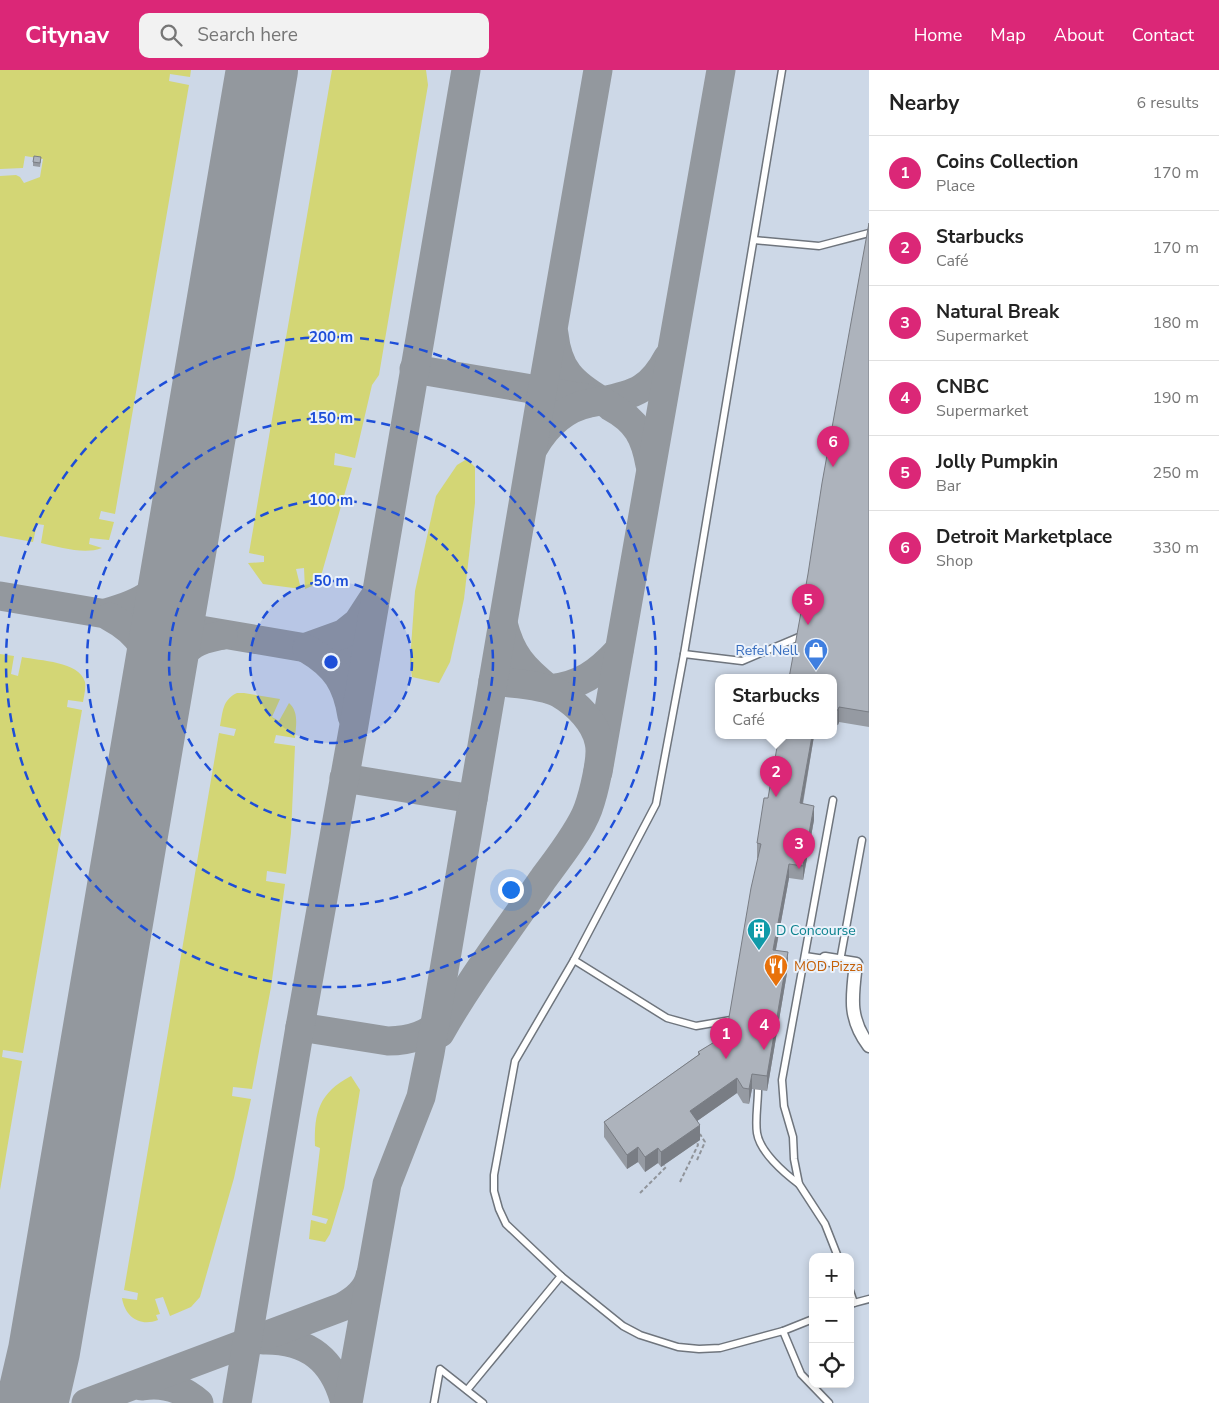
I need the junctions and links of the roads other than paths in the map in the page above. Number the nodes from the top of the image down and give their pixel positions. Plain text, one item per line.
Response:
1 (782, 70) edge
2 (869, 233) edge
3 (754, 240) junction
4 (799, 638) edge
5 (684, 654) junction
6 (833, 800) dead end
7 (862, 840) dead end
8 (805, 956) junction
9 (825, 959) joint
10 (574, 960) junction
11 (840, 962) junction
12 (731, 1020) edge
13 (869, 1046) edge
14 (758, 1090) dead end
15 (799, 1184) junction
16 (836, 1253) edge
17 (560, 1276) junction
18 (869, 1298) edge
19 (854, 1302) edge
20 (809, 1321) edge
21 (783, 1331) junction
22 (467, 1390) junction
23 (434, 1403) edge
24 (482, 1403) edge
25 (828, 1403) edge

1 - 3 lane
2 - 3 lane
3 - 5 lane
4 - 5 lane
5 - 10 lane
6 - 8 lane
7 - 11 lane
8 - 9 lane
8 - 15 lane
9 - 11 street
10 - 12 lane
10 - 17 lane
11 - 13 street
14 - 15 lane
15 - 16 lane
17 - 21 lane
17 - 22 lane
18 - 19 lane
20 - 21 lane
21 - 25 lane
22 - 23 lane
22 - 24 lane

